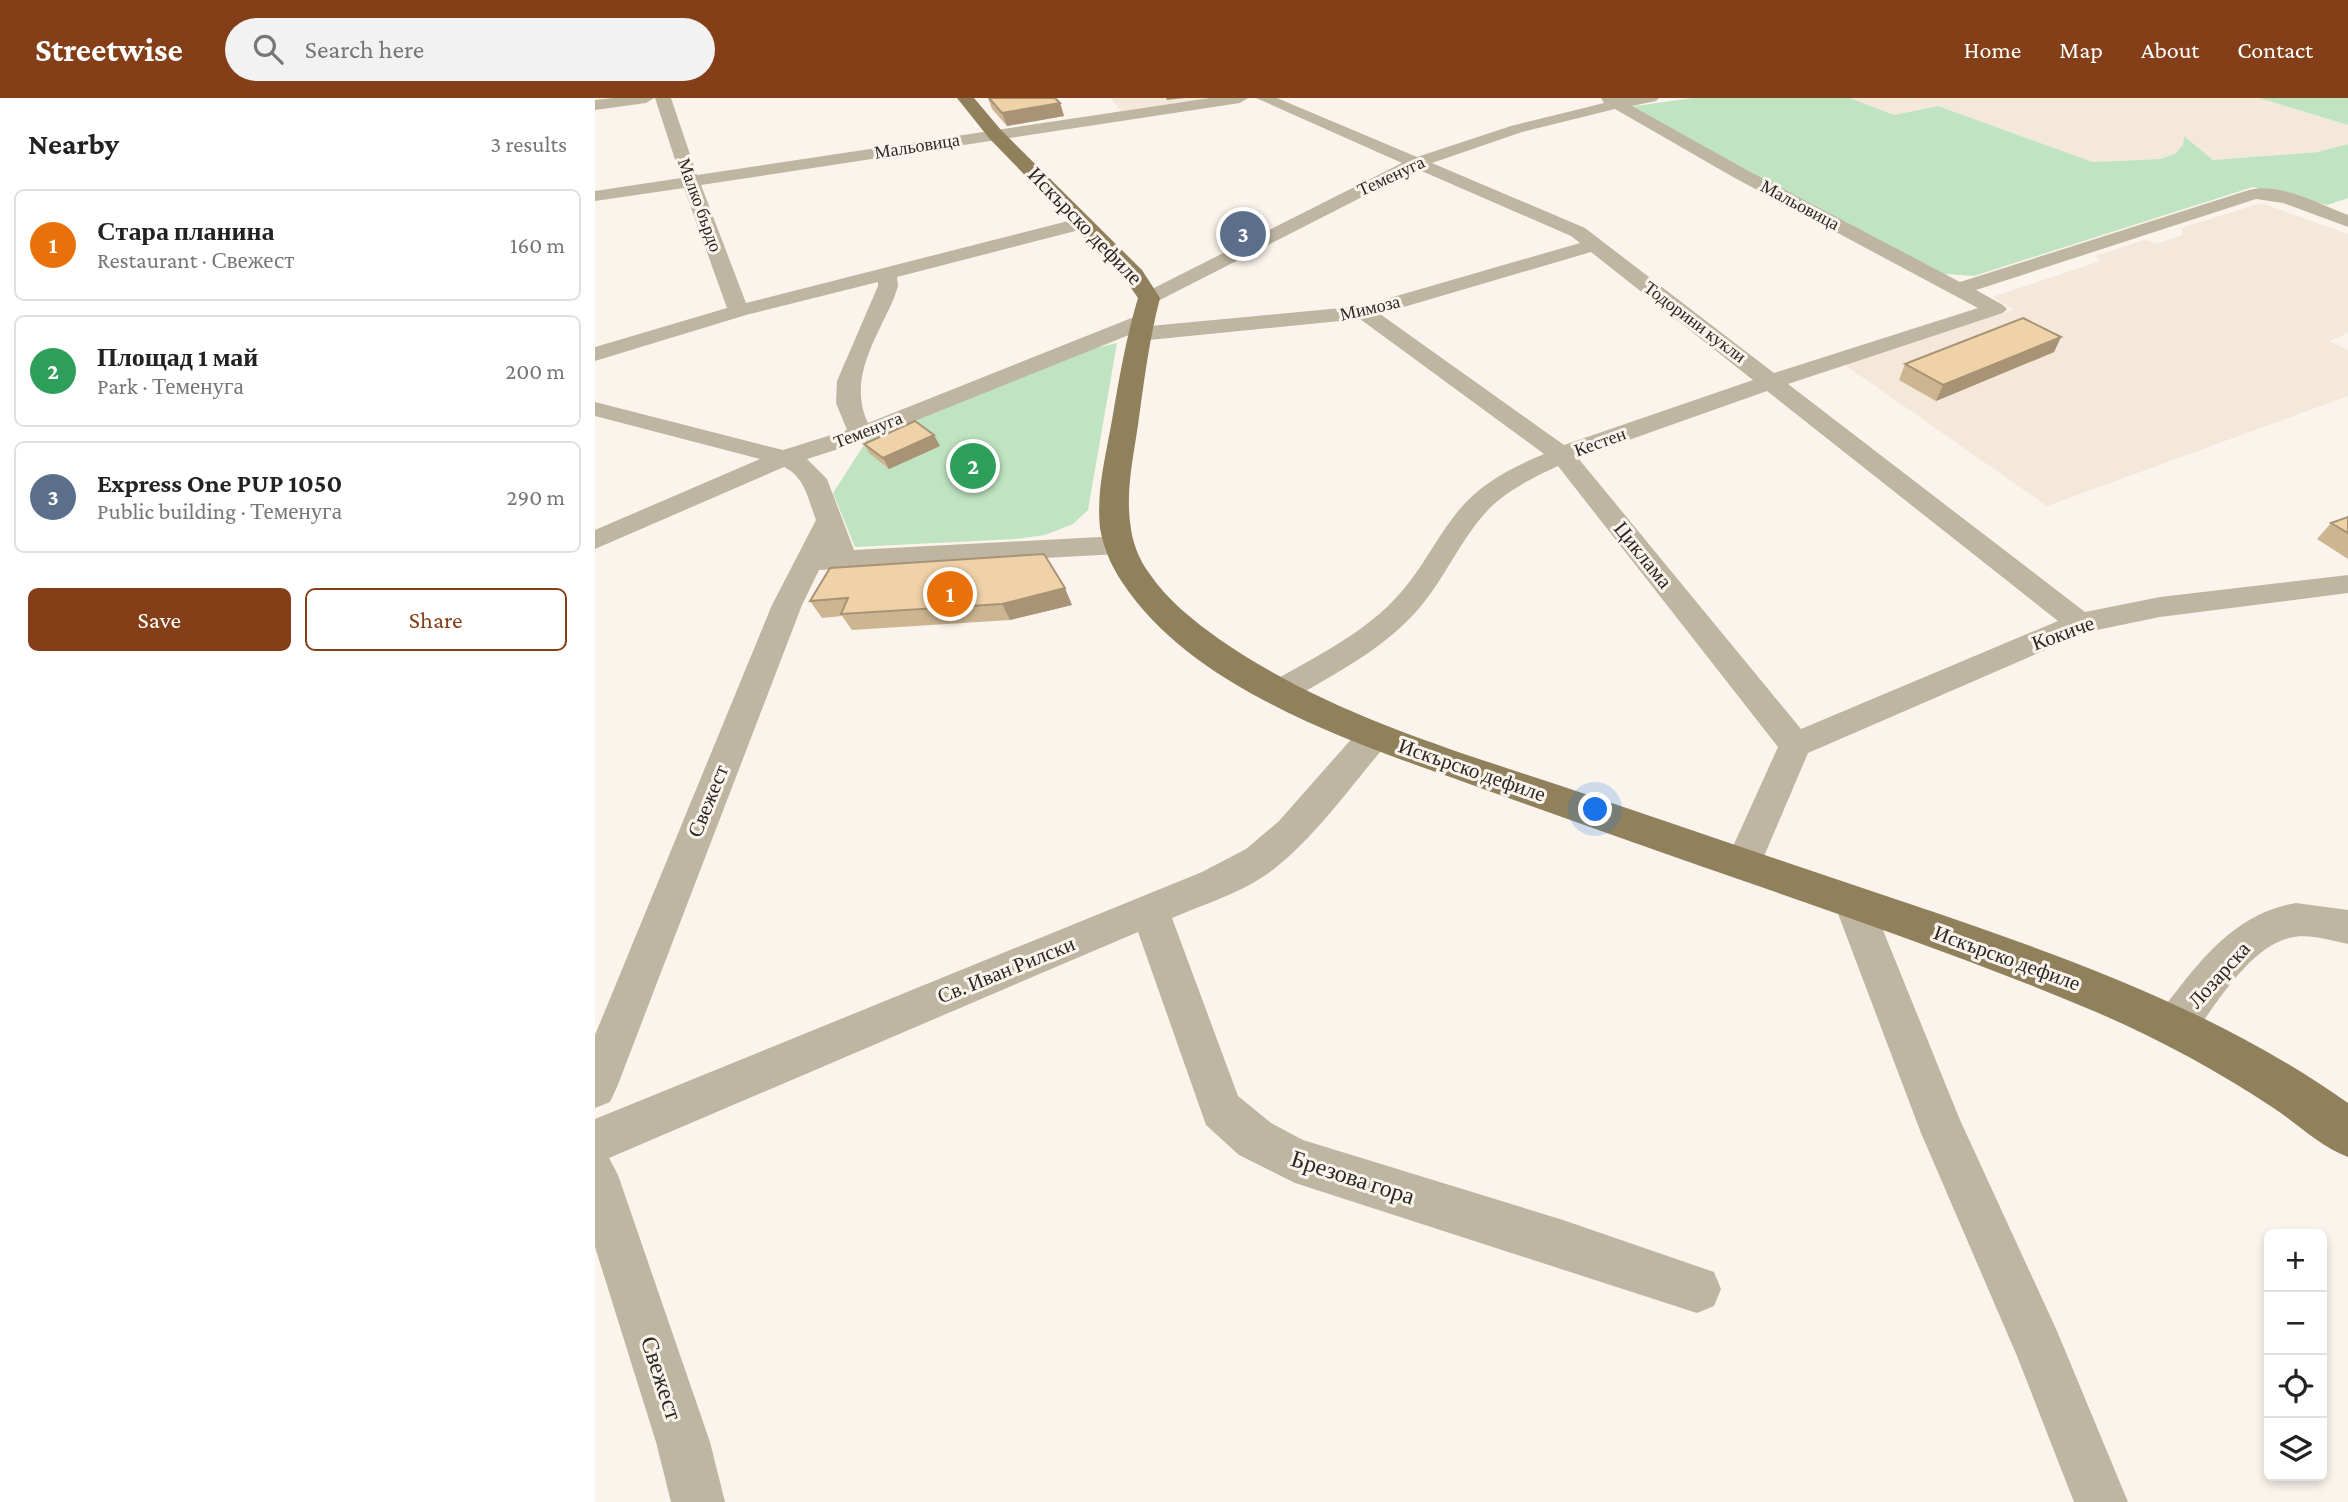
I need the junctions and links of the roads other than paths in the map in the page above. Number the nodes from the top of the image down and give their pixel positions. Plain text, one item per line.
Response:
1 (646, 98) edge
2 (663, 98) edge
3 (965, 98) edge
4 (1240, 98) edge
5 (1264, 98) edge
6 (1651, 98) edge
7 (1611, 101) edge
8 (595, 105) edge
9 (995, 134) junction
10 (1416, 163) junction
11 (689, 180) junction
12 (595, 196) edge
13 (2348, 221) edge
14 (1084, 223) junction
15 (1594, 245) junction
16 (887, 274) junction
17 (1959, 289) junction
18 (1996, 309) joint
19 (739, 311) junction
20 (1364, 312) junction
21 (1143, 318) junction
22 (595, 354) edge
23 (1771, 380) junction
24 (595, 409) edge
25 (861, 434) junction
26 (1563, 456) junction
27 (784, 458) junction
28 (830, 518) junction
29 (595, 540) edge
30 (1119, 545) junction
31 (844, 560) junction
32 (809, 561) junction
33 (2348, 583) edge
34 (2080, 623) junction
35 (1279, 692) junction
36 (1374, 736) junction
37 (1795, 745) junction
38 (1743, 864) junction
39 (1853, 903) junction
40 (1150, 911) junction
41 (2348, 927) edge
42 (2175, 1025) junction
43 (595, 1087) edge
44 (2348, 1133) edge
45 (595, 1141) edge
46 (595, 1175) edge
47 (1697, 1289) dead end
48 (698, 1502) edge
49 (2101, 1502) edge

1 - 8 street
2 - 11 street, Малко бърдо
3 - 9 main road, Искърско дефиле
4 - 9 street, Мальовица
5 - 10 street, Тодорини кукли
6 - 7 street, Теменуга
7 - 10 street, Теменуга
7 - 17 street, Мальовица
9 - 11 street, Мальовица
9 - 14 main road, Искърско дефиле
10 - 15 street, Тодорини кукли
10 - 21 street, Теменуга
11 - 12 street, Мальовица
11 - 19 street, Малко бърдо
13 - 17 street
14 - 16 street
14 - 21 main road, Искърско дефиле
15 - 20 street, Мимоза
15 - 23 street, Тодорини кукли
16 - 19 street
16 - 25 street
17 - 18 street, Мальовица
18 - 23 street, Кестен
19 - 22 street
20 - 21 street, Мимоза
20 - 26 street, Циклама
21 - 25 street, Теменуга
21 - 30 main road, Искърско дефиле
23 - 26 street, Кестен
23 - 34 street, Тодорини кукли
24 - 27 street
25 - 27 street, Теменуга
26 - 35 street, Кестен
26 - 37 street, Циклама
27 - 28 street
27 - 29 street, Теменуга
28 - 31 street
28 - 32 street, Свежест
30 - 31 street
30 - 35 main road, Искърско дефиле
31 - 32 street
32 - 43 street, Свежест
33 - 34 street, Кокиче
34 - 37 street, Кокиче
35 - 36 main road, Искърско дефиле
36 - 38 main road, Искърско дефиле
36 - 40 street, Св. Иван Рилски
37 - 38 street
38 - 39 main road, Искърско дефиле
39 - 42 main road, Искърско дефиле
39 - 49 street
40 - 45 street, Св. Иван Рилски
40 - 47 street, Брезова гора
41 - 42 street, Лозарска
42 - 44 main road, Искърско дефиле
46 - 48 street, Свежест

